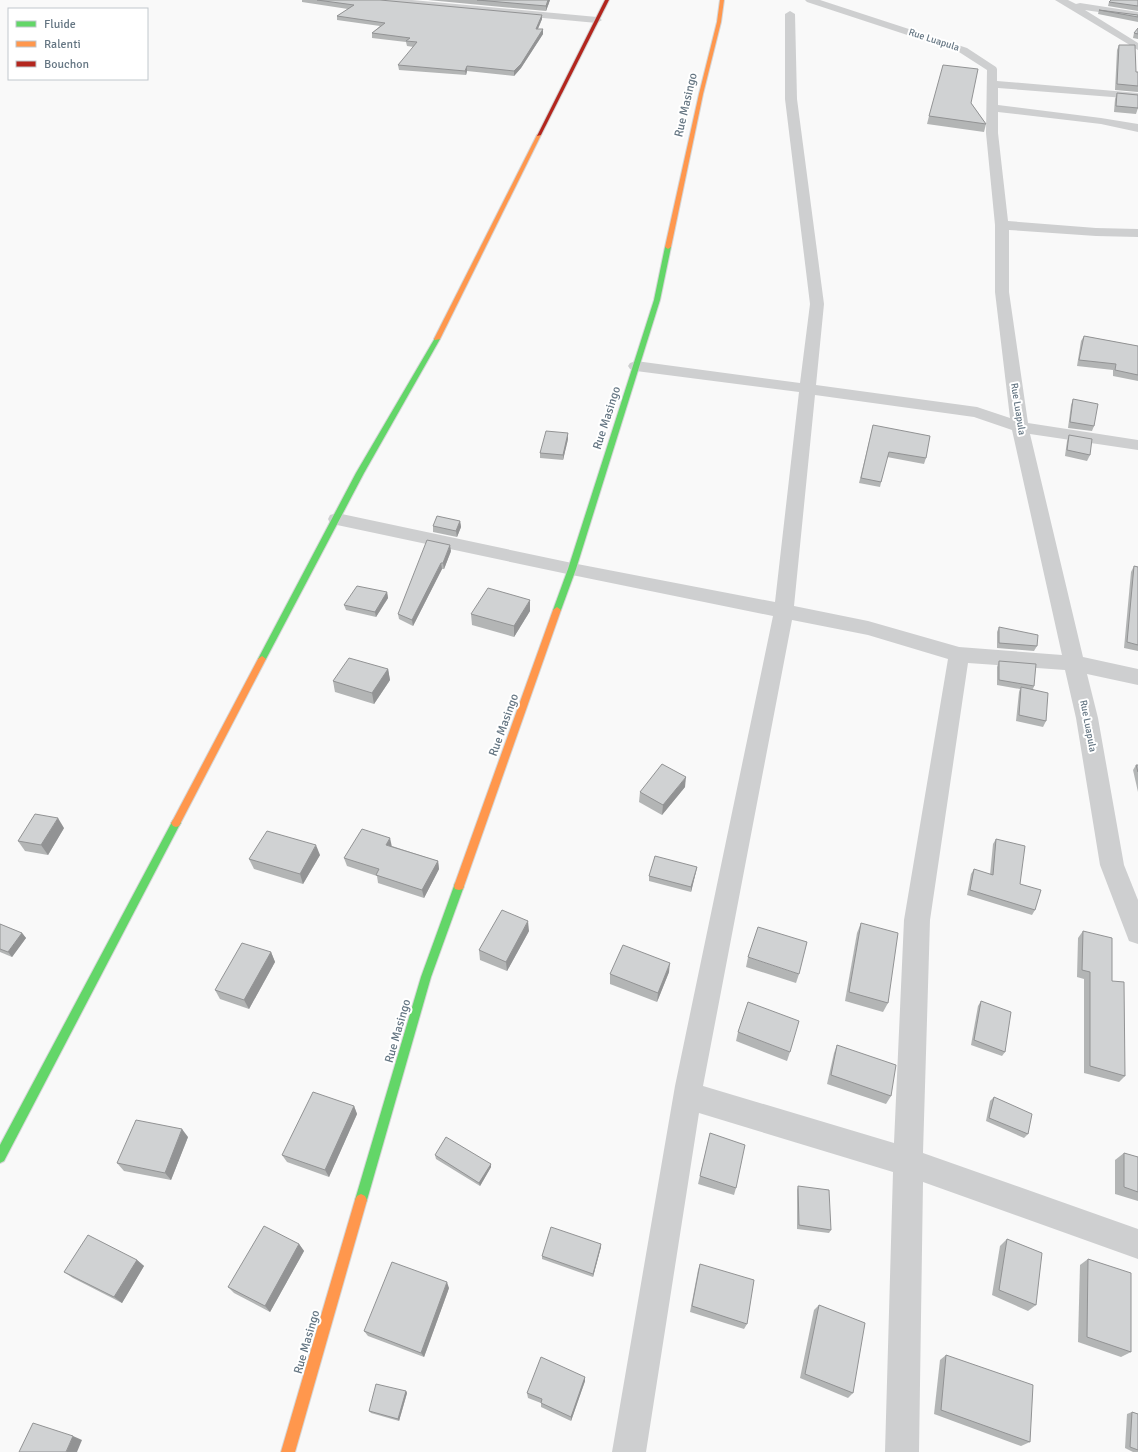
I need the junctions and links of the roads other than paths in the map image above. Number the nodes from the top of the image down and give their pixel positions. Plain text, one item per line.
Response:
1 (381, 0) edge
2 (607, 0) edge
3 (722, 0) edge
4 (810, 0) edge
5 (1060, 0) edge
6 (1071, 5) junction
7 (1138, 6) edge
8 (790, 14) dead end
9 (1135, 15) edge
10 (597, 20) junction
11 (1138, 47) edge
12 (992, 84) junction
13 (1138, 96) edge
14 (992, 108) junction
15 (1138, 128) edge
16 (1002, 225) junction
17 (1138, 232) edge
18 (636, 366) junction
19 (808, 388) junction
20 (1020, 427) junction
21 (1138, 445) edge
22 (337, 519) junction
23 (572, 569) junction
24 (784, 611) junction
25 (959, 655) junction
26 (1074, 663) junction
27 (1138, 677) edge
28 (1138, 932) edge
29 (688, 1096) junction
30 (0, 1157) edge
31 (908, 1162) junction
32 (1138, 1244) edge
33 (288, 1452) edge
34 (629, 1452) edge
35 (902, 1452) edge

1 - 10 street
2 - 10 street
3 - 18 street, Rue Masingo
4 - 12 street, Rue Luapula
5 - 6 street
6 - 9 street
6 - 11 street
7 - 9 street
8 - 19 street
10 - 22 street
12 - 13 street
12 - 14 street, Rue Luapula
14 - 15 street
14 - 16 street, Rue Luapula
16 - 17 street
16 - 20 street, Rue Luapula
18 - 19 street
18 - 23 street, Rue Masingo
19 - 20 street
19 - 24 street
20 - 21 street
20 - 26 street, Rue Luapula
22 - 23 street
22 - 30 street
23 - 24 street
23 - 33 street, Rue Masingo
24 - 25 street
24 - 29 street
25 - 26 street
25 - 31 street
26 - 27 street
26 - 28 street, Rue Luapula
29 - 31 street
29 - 34 street
31 - 32 street
31 - 35 street

